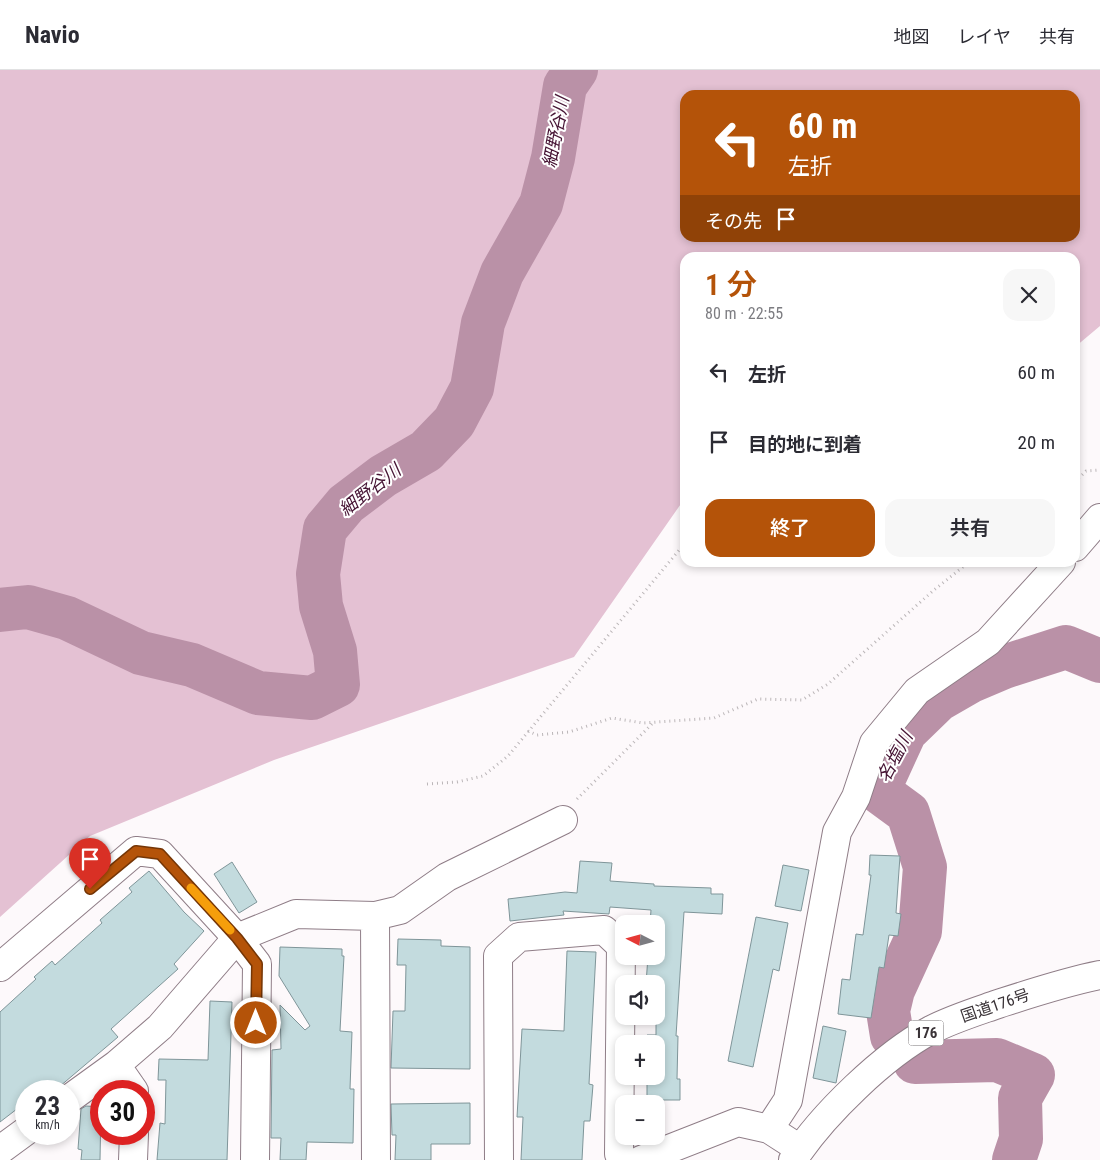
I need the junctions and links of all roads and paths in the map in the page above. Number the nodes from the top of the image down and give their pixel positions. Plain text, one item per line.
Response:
1 (1100, 470) edge
2 (1080, 477) edge
3 (1100, 518) edge
4 (1080, 541) edge
5 (680, 549) edge
6 (963, 567) edge
7 (1056, 567) edge
8 (652, 723) junction
9 (528, 731) junction
10 (427, 784) dead end
11 (563, 820) joint
12 (375, 916) junction
13 (237, 938) junction
14 (0, 967) edge
15 (1100, 975) edge
16 (116, 1065) junction
17 (126, 1080) edge
18 (80, 1092) edge
19 (769, 1129) junction
20 (15, 1138) edge
21 (133, 1145) edge
22 (0, 1150) edge
23 (797, 1155) edge
24 (132, 1160) edge
25 (255, 1160) edge
26 (376, 1160) edge
27 (499, 1160) edge
28 (622, 1160) edge
29 (641, 1160) edge

1 - 2 path
3 - 4 main road
5 - 9 path
6 - 8 path
7 - 19 main road
8 - 9 path
8 - 11 path
9 - 10 path
11 - 12 main road
12 - 13 main road
12 - 26 main road
13 - 14 main road
13 - 16 main road
13 - 25 main road
15 - 23 main road, 国道176号 / 176
16 - 17 main road
16 - 18 main road
19 - 23 main road
19 - 29 main road
20 - 22 main road
21 - 24 main road
27 - 28 main road

